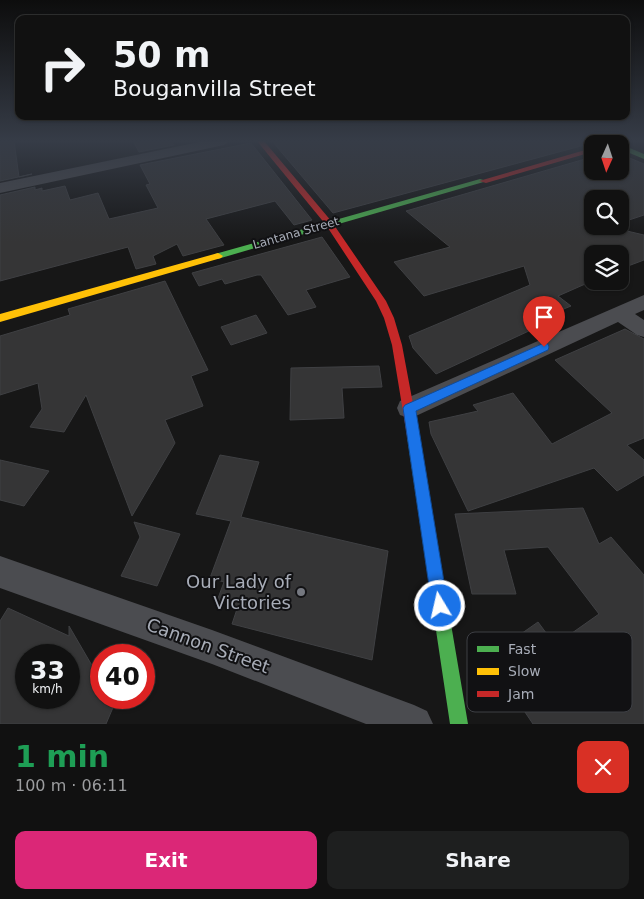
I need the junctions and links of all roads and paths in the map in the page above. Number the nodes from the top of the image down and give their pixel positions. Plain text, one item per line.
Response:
1 (63, 175) edge
2 (288, 175) edge
3 (504, 175) edge
4 (0, 188) edge
5 (329, 224) junction
6 (644, 302) edge
7 (619, 313) junction
8 (0, 318) edge
9 (644, 330) edge
10 (409, 408) junction
11 (0, 572) edge
12 (414, 724) edge
13 (458, 724) edge

1 - 4 street
2 - 5 street
3 - 5 street, Lantana Street
5 - 8 street, Lantana Street
5 - 10 street
6 - 7 street
7 - 9 street
7 - 10 street
10 - 13 street
11 - 12 street, Cannon Street

